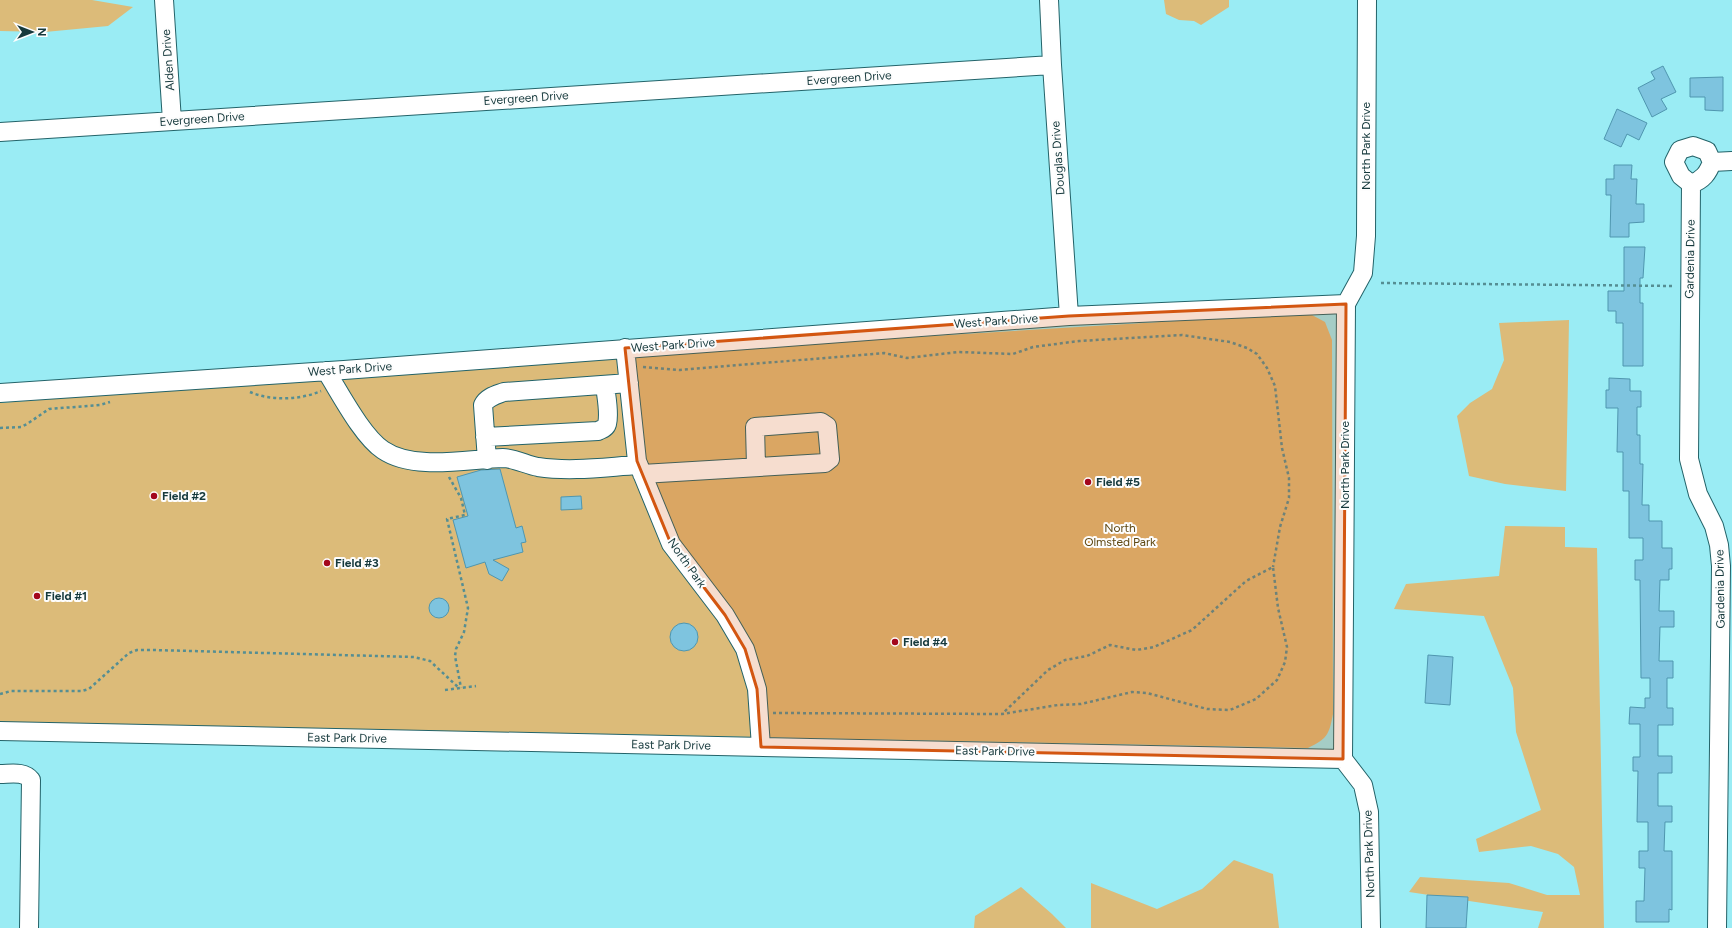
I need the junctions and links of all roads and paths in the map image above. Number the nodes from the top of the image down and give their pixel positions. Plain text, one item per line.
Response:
1 (164, 0) edge
2 (1049, 0) edge
3 (1367, 0) edge
4 (1052, 65) junction
5 (172, 121) junction
6 (0, 132) edge
7 (1732, 161) edge
8 (1712, 162) junction
9 (1691, 184) junction
10 (1381, 283) dead end
11 (1675, 286) dead end
12 (1346, 304) junction
13 (1069, 316) junction
14 (625, 348) junction
15 (640, 366) dead end
16 (327, 380) junction
17 (629, 383) junction
18 (605, 385) junction
19 (247, 391) dead end
20 (0, 393) edge
21 (112, 401) dead end
22 (0, 428) edge
23 (485, 437) junction
24 (487, 460) junction
25 (440, 461) junction
26 (756, 466) dead end
27 (640, 469) junction
28 (1273, 567) junction
29 (476, 686) dead end
30 (460, 688) junction
31 (445, 690) dead end
32 (0, 694) edge
33 (769, 713) dead end
34 (1002, 714) junction
35 (0, 731) edge
36 (760, 747) junction
37 (1343, 759) junction
38 (0, 774) edge
39 (29, 928) edge
40 (1371, 928) edge
41 (1717, 928) edge

1 - 5 street, Alden Drive
2 - 4 street, Douglas Drive
3 - 12 street, North Park Drive
4 - 5 street, Evergreen Drive
4 - 13 street, Douglas Drive
5 - 6 street, Evergreen Drive
7 - 8 street
8 - 9 street
8 - 9 street
9 - 41 street, Gardenia Drive
10 - 11 path
12 - 13 street, West Park Drive
12 - 37 street, North Park Drive
13 - 14 street, West Park Drive
14 - 16 street, West Park Drive
14 - 17 street, North Park
15 - 28 path
16 - 19 path
16 - 20 street, West Park Drive
16 - 25 street
17 - 18 street
17 - 27 street, North Park
18 - 23 street
18 - 23 street
21 - 22 path
23 - 24 street
24 - 25 street
24 - 27 street
25 - 30 path
26 - 27 street
27 - 36 street, North Park
28 - 34 path
28 - 34 path
29 - 30 path
30 - 31 path
30 - 32 path
33 - 34 path
35 - 36 street, East Park Drive
36 - 37 street, East Park Drive
37 - 40 street, North Park Drive
38 - 39 street

